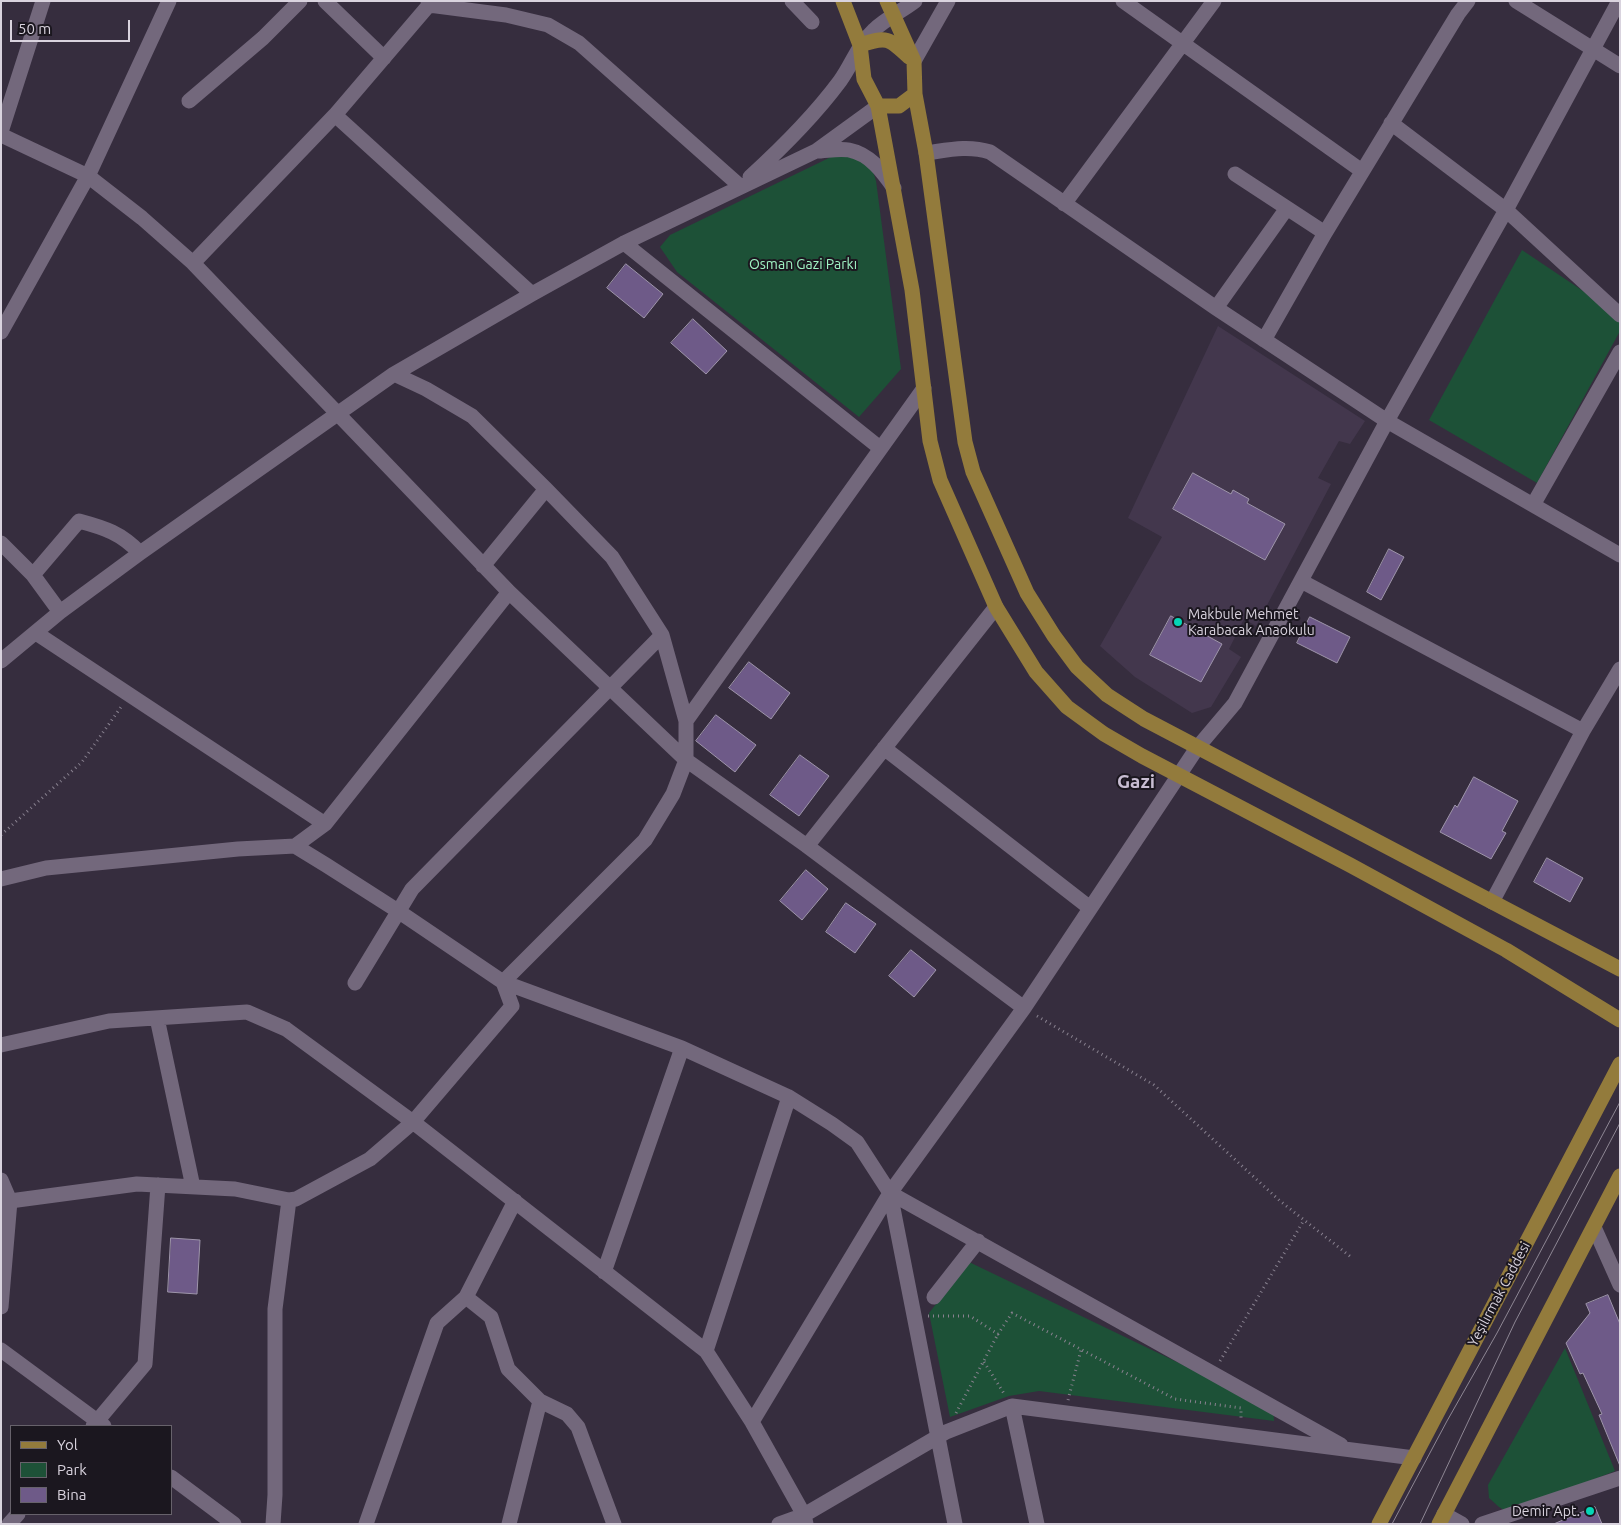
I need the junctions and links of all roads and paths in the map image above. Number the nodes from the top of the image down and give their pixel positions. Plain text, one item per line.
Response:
1 (43, 1) edge
2 (170, 1) edge
3 (300, 1) edge
4 (325, 1) edge
5 (792, 1) edge
6 (843, 1) edge
7 (887, 1) edge
8 (915, 1) edge
9 (948, 1) edge
10 (1123, 1) edge
11 (1214, 1) edge
12 (1468, 1) edge
13 (1516, 1) edge
14 (1619, 1) edge
15 (429, 3) edge
16 (895, 15) junction
17 (812, 22) dead end
18 (860, 44) junction
19 (1183, 44) junction
20 (1593, 48) junction
21 (384, 58) junction
22 (914, 61) junction
23 (1620, 66) edge
24 (915, 94) junction
25 (189, 101) dead end
26 (878, 106) junction
27 (335, 115) junction
28 (1392, 123) junction
29 (1, 133) edge
30 (816, 151) junction
31 (926, 153) junction
32 (1362, 171) junction
33 (1235, 174) dead end
34 (88, 176) junction
35 (740, 186) junction
36 (895, 189) junction
37 (1064, 204) junction
38 (1287, 208) junction
39 (1506, 210) junction
40 (1325, 234) junction
41 (624, 243) junction
42 (193, 263) junction
43 (532, 294) junction
44 (1216, 308) junction
45 (1620, 315) edge
46 (1, 332) edge
47 (1264, 340) junction
48 (1620, 352) edge
49 (394, 374) junction
50 (924, 388) junction
51 (336, 414) junction
52 (1387, 421) junction
53 (880, 448) junction
54 (546, 489) junction
55 (1533, 505) junction
56 (1, 543) edge
57 (140, 553) junction
58 (1620, 555) edge
59 (483, 566) junction
60 (34, 575) junction
61 (1301, 581) junction
62 (509, 592) junction
63 (996, 607) junction
64 (60, 612) junction
65 (36, 632) junction
66 (662, 635) junction
67 (1, 660) edge
68 (1620, 669) edge
69 (610, 688) junction
70 (130, 695) junction
71 (686, 721) junction
72 (1583, 731) junction
73 (884, 748) junction
74 (1197, 748) junction
75 (686, 760) junction
76 (1178, 775) junction
77 (325, 824) junction
78 (1, 835) edge
79 (295, 846) junction
80 (807, 846) junction
81 (1, 879) edge
82 (1492, 902) junction
83 (1090, 908) junction
84 (398, 911) junction
85 (1620, 970) edge
86 (503, 982) junction
87 (355, 983) dead end
88 (1024, 1008) junction
89 (157, 1018) junction
90 (1620, 1020) edge
91 (1, 1045) edge
92 (682, 1048) junction
93 (1620, 1064) edge
94 (789, 1097) junction
95 (413, 1122) junction
96 (1620, 1176) edge
97 (1, 1180) edge
98 (158, 1185) junction
99 (193, 1187) junction
100 (890, 1193) junction
101 (289, 1200) junction
102 (515, 1201) junction
103 (5, 1206) edge
104 (1304, 1220) junction
105 (1594, 1227) junction
106 (978, 1241) junction
107 (1351, 1257) dead end
108 (604, 1272) junction
109 (1620, 1285) edge
110 (934, 1297) dead end
111 (466, 1298) junction
112 (1, 1307) edge
113 (915, 1316) junction
114 (998, 1334) junction
115 (1, 1350) edge
116 (1081, 1350) junction
117 (706, 1351) junction
118 (984, 1362) junction
119 (1213, 1373) junction
120 (540, 1401) junction
121 (1012, 1406) junction
122 (1065, 1413) junction
123 (752, 1422) junction
124 (98, 1425) edge
125 (942, 1434) junction
126 (1242, 1436) junction
127 (1349, 1450) junction
128 (1414, 1458) junction
129 (172, 1478) edge
130 (1620, 1478) edge
131 (1442, 1519) edge
132 (805, 1520) edge
133 (234, 1524) edge
134 (272, 1524) edge
135 (366, 1524) edge
136 (509, 1524) edge
137 (614, 1524) edge
138 (779, 1524) edge
139 (955, 1524) edge
140 (1037, 1524) edge
141 (1379, 1524) edge
142 (1462, 1524) edge
143 (1482, 1524) edge

1 - 29 street
2 - 34 street
3 - 25 street
4 - 21 street
5 - 17 street
6 - 18 main road
7 - 16 main road
8 - 16 street
9 - 22 street
10 - 19 street
11 - 19 street
12 - 28 street
13 - 20 street
14 - 20 street
15 - 21 street
15 - 35 street
16 - 18 street
16 - 22 main road
18 - 22 main road
18 - 26 main road
18 - 35 street
19 - 32 street
19 - 37 street
20 - 23 street
20 - 39 street
21 - 27 street
22 - 24 main road
24 - 26 main road
24 - 31 main road
26 - 30 street
26 - 36 main road
27 - 42 street
27 - 43 street
28 - 32 street
28 - 39 street
29 - 34 street
30 - 35 street
30 - 36 street
31 - 37 street
31 - 74 main road
32 - 40 street
33 - 38 street
34 - 42 street
34 - 46 street
35 - 41 street
36 - 50 main road
37 - 44 street
38 - 40 street
38 - 44 street
39 - 45 street
39 - 52 street
40 - 47 street
41 - 43 street
41 - 53 street
42 - 51 street
43 - 49 street
44 - 47 street
47 - 52 street
48 - 55 street
49 - 51 street
49 - 54 street
50 - 53 street
50 - 63 main road
51 - 57 street
51 - 59 street
52 - 55 street
52 - 61 street
53 - 71 street
54 - 59 street
54 - 66 street
55 - 58 street
56 - 60 street
57 - 60 street
57 - 64 street
59 - 62 street
60 - 64 street
61 - 72 street
61 - 74 street
62 - 69 street
62 - 77 street
63 - 73 street
63 - 76 main road
64 - 65 street
65 - 67 street
65 - 70 street
66 - 69 street
66 - 71 street
68 - 72 street
69 - 75 street
69 - 84 street
70 - 77 street
70 - 78 path
71 - 75 street
72 - 82 street
73 - 80 street
73 - 83 street
74 - 76 street
74 - 82 main road
75 - 80 street
75 - 86 street
76 - 83 street
76 - 90 main road
77 - 79 street
79 - 81 street
79 - 84 street
80 - 88 street
82 - 85 main road
83 - 88 street
84 - 86 street
84 - 87 street
86 - 92 street
86 - 95 street
88 - 100 street
88 - 104 path
89 - 91 street
89 - 95 street
89 - 99 street
92 - 94 street
92 - 108 street
93 - 128 main road, Yeşilırmak Caddesi
94 - 100 street
94 - 117 street
95 - 101 street
95 - 102 street
96 - 105 main road
97 - 103 street
98 - 99 street
98 - 103 street
98 - 124 street
99 - 101 street
100 - 106 street
100 - 113 street
100 - 123 street
101 - 134 street
102 - 108 street
102 - 111 street
103 - 112 street
104 - 107 path
104 - 119 path
105 - 109 street
105 - 131 main road
106 - 110 street
106 - 119 street
108 - 117 street
111 - 120 street
111 - 135 street
113 - 114 path
113 - 125 street
114 - 116 path
114 - 118 path
115 - 124 street
116 - 122 path
116 - 126 path
117 - 123 street
118 - 121 path
118 - 125 path
119 - 127 street
120 - 136 street
120 - 137 street
121 - 122 street
121 - 125 street
121 - 140 street
122 - 126 street
123 - 132 street
125 - 132 street
125 - 139 street
126 - 127 street
127 - 128 street
128 - 141 main road, Yeşilırmak Caddesi
129 - 133 street
130 - 143 street
131 - 142 street
132 - 138 street

